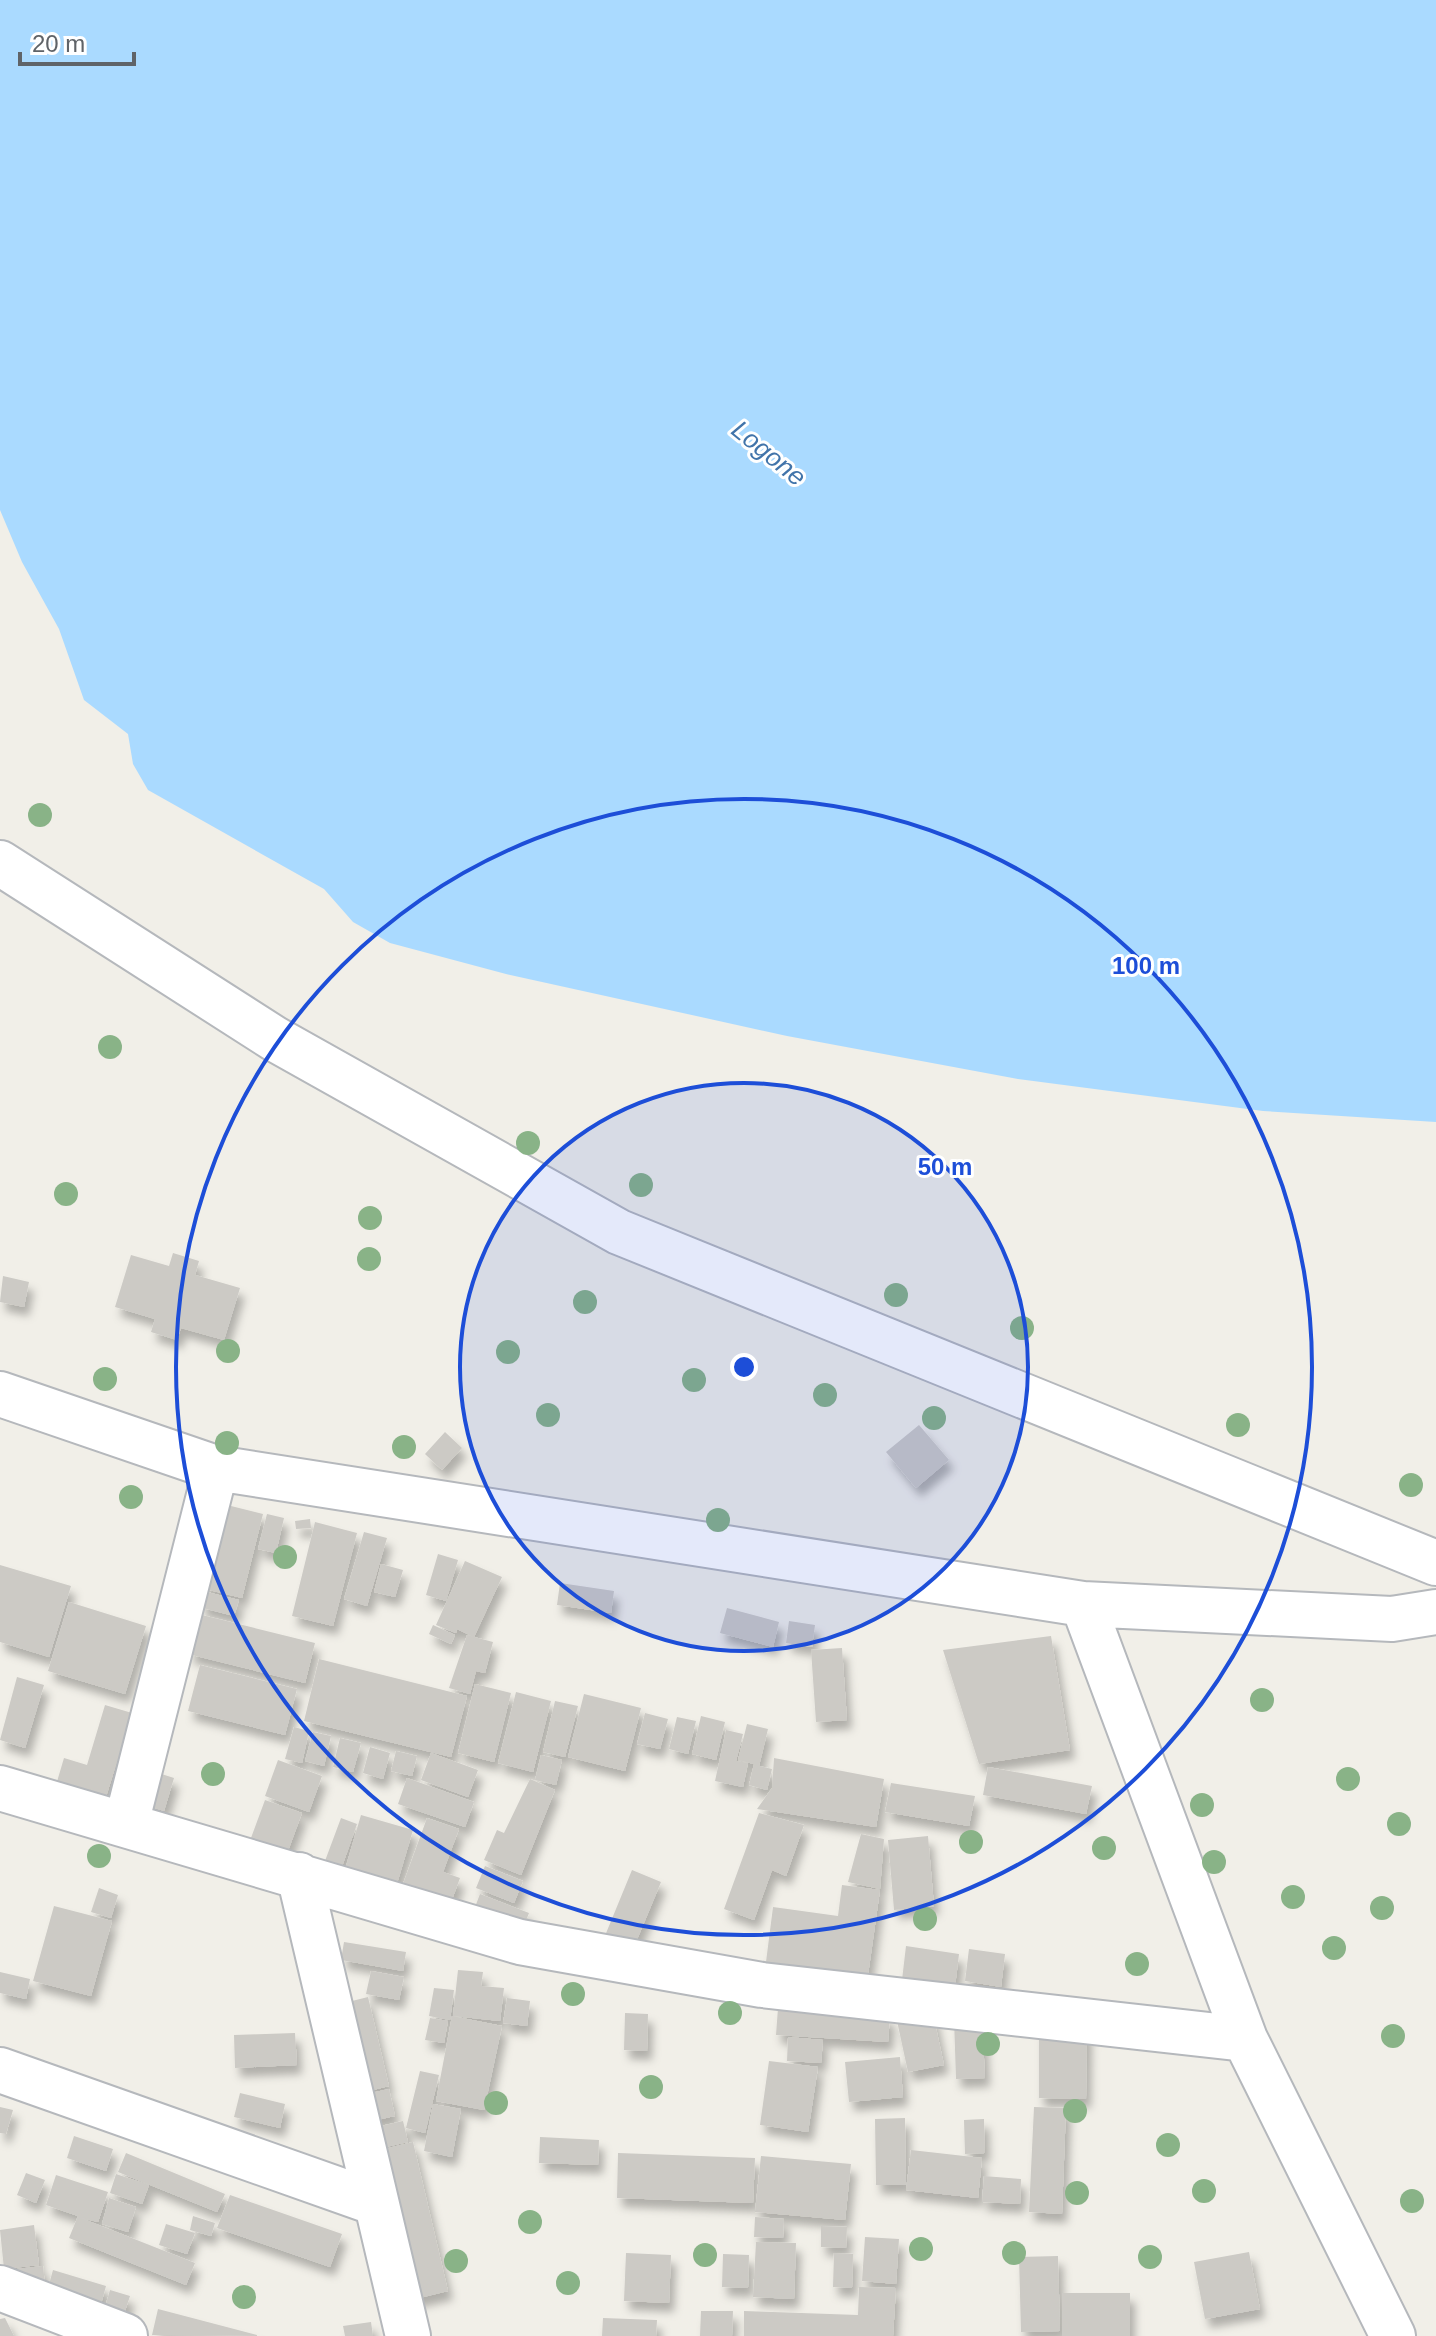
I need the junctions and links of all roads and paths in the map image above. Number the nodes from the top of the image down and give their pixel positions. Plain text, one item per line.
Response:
1 (0, 863) edge
2 (0, 1394) edge
3 (216, 1468) junction
4 (1436, 1563) edge
5 (1083, 1604) junction
6 (1436, 1612) edge
7 (0, 1788) edge
8 (126, 1824) junction
9 (299, 1875) junction
10 (1245, 2039) junction
11 (0, 2070) edge
12 (376, 2203) junction
13 (0, 2288) edge
14 (125, 2336) edge
15 (408, 2336) edge
16 (1393, 2336) edge

1 - 4 street
2 - 3 street
3 - 5 street
3 - 8 street
5 - 6 street
5 - 10 street
7 - 8 street
8 - 9 street
9 - 10 street
9 - 12 street
10 - 16 street
11 - 12 street
12 - 15 street
13 - 14 street

